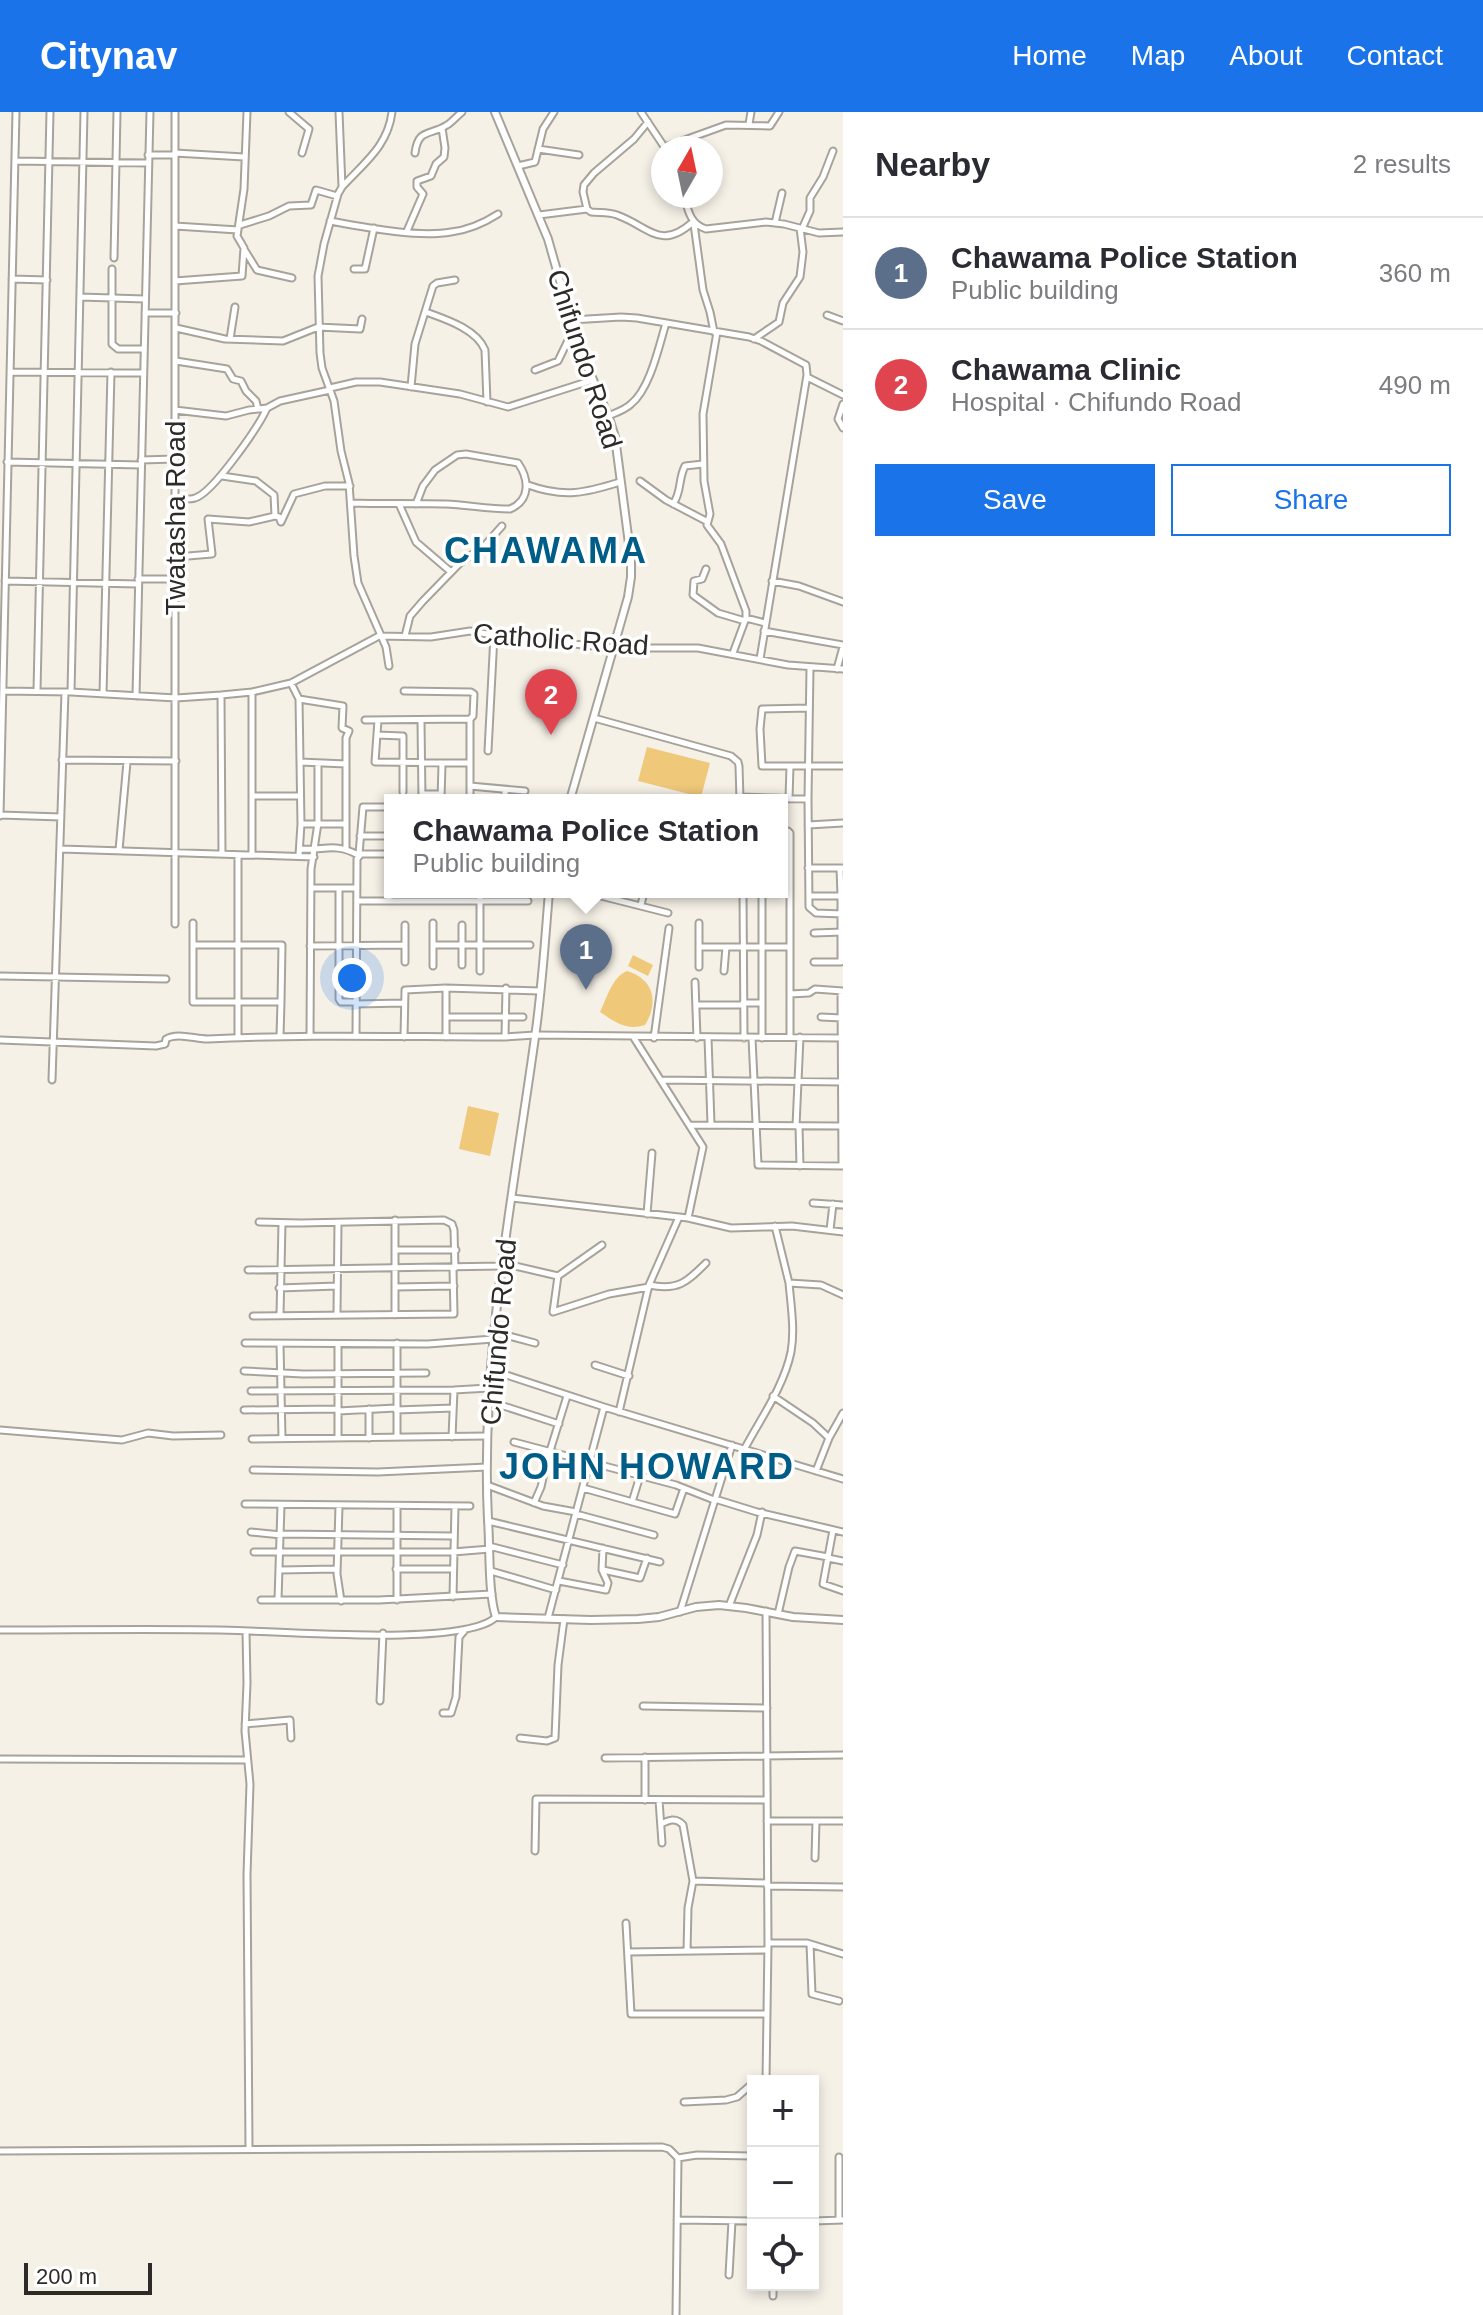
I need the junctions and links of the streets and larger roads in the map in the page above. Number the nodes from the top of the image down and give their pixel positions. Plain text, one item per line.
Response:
1 (16, 112) edge
2 (50, 112) edge
3 (84, 112) edge
4 (117, 112) edge
5 (150, 112) edge
6 (175, 112) edge
7 (247, 112) edge
8 (289, 112) edge
9 (339, 112) edge
10 (392, 112) edge
11 (462, 112) edge
12 (495, 112) edge
13 (554, 112) edge
14 (641, 112) edge
15 (751, 112) edge
16 (779, 112) edge
17 (648, 122) junction
18 (749, 124) junction
19 (442, 128) junction
20 (657, 136) edge
21 (697, 136) edge
22 (538, 149) junction
23 (833, 151) dead end
24 (302, 153) dead end
25 (415, 153) dead end
26 (175, 154) junction
27 (148, 155) junction
28 (579, 155) dead end
29 (244, 157) junction
30 (16, 161) junction
31 (82, 161) junction
32 (49, 162) junction
33 (115, 162) junction
34 (148, 163) junction
35 (518, 166) junction
36 (342, 187) junction
37 (782, 193) dead end
38 (337, 196) junction
39 (689, 208) edge
40 (587, 209) junction
41 (498, 214) dead end
42 (539, 215) junction
43 (330, 221) junction
44 (694, 222) junction
45 (775, 223) junction
46 (175, 226) junction
47 (239, 227) junction
48 (374, 228) junction
49 (801, 229) junction
50 (407, 231) junction
51 (843, 232) edge
52 (244, 248) junction
53 (114, 258) dead end
54 (112, 269) dead end
55 (354, 269) dead end
56 (292, 278) dead end
57 (12, 279) junction
58 (47, 280) junction
59 (455, 280) dead end
60 (175, 281) junction
61 (80, 297) junction
62 (111, 299) junction
63 (145, 299) junction
64 (235, 307) dead end
65 (426, 312) junction
66 (145, 313) junction
67 (176, 313) junction
68 (827, 315) dead end
69 (362, 319) dead end
70 (570, 320) junction
71 (843, 321) edge
72 (666, 323) junction
73 (318, 327) junction
74 (176, 328) junction
75 (573, 330) junction
76 (715, 332) junction
77 (230, 339) junction
78 (754, 339) junction
79 (144, 349) junction
80 (176, 361) junction
81 (535, 370) dead end
82 (10, 372) junction
83 (78, 372) junction
84 (111, 372) junction
85 (45, 373) junction
86 (143, 373) junction
87 (807, 377) junction
88 (593, 380) junction
89 (411, 387) junction
90 (330, 389) junction
91 (843, 395) edge
92 (487, 402) junction
93 (843, 404) edge
94 (267, 408) junction
95 (258, 409) junction
96 (175, 410) junction
97 (608, 416) junction
98 (843, 428) edge
99 (175, 459) junction
100 (7, 462) junction
101 (141, 462) junction
102 (43, 463) junction
103 (76, 463) junction
104 (108, 464) junction
105 (703, 464) junction
106 (222, 476) junction
107 (640, 481) dead end
108 (620, 482) junction
109 (528, 485) junction
110 (350, 486) junction
111 (175, 499) junction
112 (351, 503) junction
113 (399, 504) junction
114 (416, 504) junction
115 (673, 504) junction
116 (275, 516) junction
117 (706, 521) junction
118 (502, 526) dead end
119 (176, 557) junction
120 (706, 569) dead end
121 (451, 572) junction
122 (176, 579) junction
123 (5, 581) junction
124 (772, 581) junction
125 (40, 582) junction
126 (72, 582) junction
127 (138, 582) junction
128 (105, 583) junction
129 (843, 602) edge
130 (745, 620) junction
131 (764, 627) junction
132 (494, 635) junction
133 (379, 636) junction
134 (405, 636) junction
135 (843, 646) edge
136 (614, 648) junction
137 (733, 653) junction
138 (760, 659) junction
139 (389, 666) dead end
140 (811, 668) junction
141 (840, 669) edge
142 (291, 683) junction
143 (3, 691) junction
144 (37, 691) junction
145 (404, 691) dead end
146 (68, 692) junction
147 (252, 692) junction
148 (103, 694) junction
149 (221, 695) junction
150 (136, 696) junction
151 (176, 698) junction
152 (299, 699) junction
153 (809, 708) junction
154 (594, 718) junction
155 (470, 719) junction
156 (365, 720) dead end
157 (378, 720) junction
158 (421, 721) junction
159 (377, 735) junction
160 (488, 751) dead end
161 (62, 760) junction
162 (176, 761) junction
163 (127, 762) junction
164 (300, 762) junction
165 (318, 763) junction
166 (404, 763) junction
167 (470, 763) junction
168 (346, 764) junction
169 (422, 764) junction
170 (442, 764) junction
171 (790, 766) junction
172 (808, 766) junction
173 (843, 766) edge
174 (470, 786) junction
175 (505, 790) junction
176 (525, 791) dead end
177 (403, 792) dead end
178 (422, 794) edge
179 (441, 794) edge
180 (470, 794) edge
181 (505, 794) edge
182 (572, 794) edge
183 (740, 794) edge
184 (252, 796) junction
185 (300, 796) junction
186 (789, 799) joint
187 (808, 799) junction
188 (384, 807) edge
189 (0, 815) edge
190 (61, 817) junction
191 (318, 823) junction
192 (843, 823) edge
193 (301, 824) junction
194 (346, 824) junction
195 (808, 825) junction
196 (788, 831) edge
197 (360, 836) junction
198 (384, 836) edge
199 (346, 848) junction
200 (61, 849) junction
201 (315, 849) junction
202 (119, 850) junction
203 (300, 852) junction
204 (173, 853) junction
205 (222, 854) junction
206 (252, 854) junction
207 (384, 854) edge
208 (238, 855) junction
209 (359, 855) junction
210 (314, 857) junction
211 (808, 868) junction
212 (842, 868) edge
213 (311, 888) junction
214 (339, 888) junction
215 (357, 888) junction
216 (809, 896) junction
217 (842, 896) edge
218 (447, 898) edge
219 (548, 898) edge
220 (611, 898) edge
221 (643, 898) edge
222 (743, 898) edge
223 (762, 898) edge
224 (389, 900) joint
225 (357, 901) junction
226 (447, 901) junction
227 (480, 901) junction
228 (528, 901) dead end
229 (641, 905) junction
230 (668, 913) dead end
231 (842, 914) edge
232 (193, 923) dead end
233 (433, 923) dead end
234 (699, 923) dead end
235 (175, 924) dead end
236 (405, 925) dead end
237 (462, 925) dead end
238 (669, 928) dead end
239 (842, 932) edge
240 (814, 933) dead end
241 (238, 944) junction
242 (193, 945) junction
243 (356, 945) junction
244 (405, 945) junction
245 (433, 945) junction
246 (530, 945) dead end
247 (310, 946) junction
248 (339, 946) junction
249 (462, 946) junction
250 (479, 946) junction
251 (743, 946) junction
252 (762, 946) junction
253 (699, 947) junction
254 (726, 947) junction
255 (790, 947) junction
256 (405, 962) dead end
257 (814, 962) dead end
258 (842, 962) edge
259 (462, 965) dead end
260 (433, 966) dead end
261 (699, 967) dead end
262 (480, 971) dead end
263 (724, 971) dead end
264 (0, 976) edge
265 (57, 977) junction
266 (166, 979) dead end
267 (695, 982) dead end
268 (446, 988) junction
269 (506, 988) junction
270 (540, 991) junction
271 (842, 991) edge
272 (790, 994) junction
273 (237, 1002) junction
274 (281, 1002) junction
275 (356, 1003) junction
276 (404, 1003) junction
277 (761, 1003) junction
278 (743, 1004) junction
279 (696, 1005) junction
280 (447, 1017) junction
281 (505, 1017) junction
282 (523, 1017) dead end
283 (821, 1017) dead end
284 (842, 1018) edge
285 (535, 1035) junction
286 (280, 1036) junction
287 (310, 1036) junction
288 (356, 1036) junction
289 (238, 1037) junction
290 (404, 1037) junction
291 (446, 1037) junction
292 (505, 1037) junction
293 (634, 1037) junction
294 (790, 1037) junction
295 (800, 1037) junction
296 (654, 1038) junction
297 (697, 1038) junction
298 (708, 1038) junction
299 (744, 1038) junction
300 (752, 1038) junction
301 (762, 1038) junction
302 (842, 1038) edge
303 (0, 1040) edge
304 (54, 1043) junction
305 (52, 1080) dead end
306 (660, 1080) junction
307 (709, 1080) junction
308 (797, 1080) junction
309 (754, 1081) junction
310 (842, 1082) edge
311 (711, 1124) junction
312 (689, 1125) junction
313 (755, 1125) junction
314 (798, 1126) junction
315 (842, 1126) edge
316 (652, 1153) dead end
317 (800, 1166) junction
318 (842, 1166) edge
319 (512, 1198) junction
320 (813, 1203) dead end
321 (833, 1204) junction
322 (843, 1205) edge
323 (647, 1214) junction
324 (679, 1217) junction
325 (688, 1218) junction
326 (395, 1220) junction
327 (259, 1222) dead end
328 (282, 1223) junction
329 (338, 1223) junction
330 (775, 1226) junction
331 (830, 1230) junction
332 (843, 1232) edge
333 (602, 1245) dead end
334 (395, 1250) junction
335 (456, 1250) junction
336 (706, 1263) dead end
337 (502, 1265) junction
338 (338, 1268) junction
339 (395, 1268) junction
340 (454, 1268) junction
341 (280, 1269) junction
342 (248, 1270) dead end
343 (558, 1276) junction
344 (789, 1283) junction
345 (337, 1286) junction
346 (454, 1286) junction
347 (649, 1286) junction
348 (395, 1287) junction
349 (279, 1288) junction
350 (842, 1293) edge
351 (337, 1314) junction
352 (280, 1315) junction
353 (395, 1315) junction
354 (253, 1316) dead end
355 (494, 1335) junction
356 (245, 1343) dead end
357 (397, 1343) junction
358 (535, 1343) dead end
359 (280, 1344) junction
360 (338, 1344) junction
361 (595, 1365) dead end
362 (490, 1370) junction
363 (244, 1371) dead end
364 (280, 1373) junction
365 (396, 1373) junction
366 (426, 1373) dead end
367 (338, 1374) junction
368 (629, 1376) junction
369 (489, 1388) junction
370 (338, 1390) junction
371 (396, 1390) junction
372 (454, 1390) junction
373 (251, 1391) dead end
374 (280, 1391) junction
375 (567, 1396) junction
376 (773, 1396) junction
377 (488, 1401) junction
378 (604, 1407) junction
379 (453, 1408) junction
380 (369, 1409) junction
381 (396, 1409) junction
382 (244, 1410) dead end
383 (281, 1410) junction
384 (338, 1410) junction
385 (619, 1412) junction
386 (843, 1413) edge
387 (559, 1424) junction
388 (0, 1430) edge
389 (221, 1435) dead end
390 (487, 1436) junction
391 (397, 1437) junction
392 (452, 1437) junction
393 (282, 1438) junction
394 (338, 1438) junction
395 (369, 1438) junction
396 (829, 1438) junction
397 (252, 1439) dead end
398 (514, 1442) dead end
399 (732, 1445) junction
400 (745, 1448) junction
401 (550, 1451) junction
402 (589, 1463) junction
403 (487, 1467) junction
404 (253, 1470) dead end
405 (816, 1471) junction
406 (640, 1476) junction
407 (843, 1479) edge
408 (487, 1485) junction
409 (583, 1488) junction
410 (684, 1488) junction
411 (715, 1499) junction
412 (632, 1502) junction
413 (534, 1503) junction
414 (245, 1504) dead end
415 (281, 1505) junction
416 (339, 1506) junction
417 (397, 1506) junction
418 (455, 1506) junction
419 (470, 1506) dead end
420 (762, 1512) junction
421 (576, 1513) junction
422 (488, 1521) junction
423 (833, 1530) junction
424 (251, 1532) dead end
425 (843, 1532) edge
426 (281, 1535) junction
427 (338, 1535) junction
428 (654, 1535) dead end
429 (396, 1536) junction
430 (453, 1536) junction
431 (569, 1540) junction
432 (490, 1548) junction
433 (603, 1548) junction
434 (254, 1552) dead end
435 (281, 1552) junction
436 (338, 1552) junction
437 (396, 1552) junction
438 (453, 1552) junction
439 (828, 1557) junction
440 (647, 1558) junction
441 (843, 1561) edge
442 (660, 1562) dead end
443 (563, 1565) junction
444 (337, 1569) junction
445 (396, 1569) junction
446 (453, 1569) junction
447 (280, 1570) junction
448 (602, 1570) junction
449 (491, 1571) junction
450 (559, 1581) junction
451 (556, 1590) junction
452 (843, 1591) edge
453 (492, 1594) junction
454 (453, 1597) junction
455 (261, 1600) dead end
456 (278, 1600) junction
457 (397, 1600) junction
458 (341, 1601) junction
459 (729, 1606) junction
460 (766, 1611) junction
461 (680, 1612) junction
462 (778, 1614) junction
463 (496, 1617) junction
464 (548, 1618) junction
465 (564, 1619) junction
466 (843, 1620) edge
467 (0, 1630) edge
468 (465, 1630) junction
469 (246, 1631) junction
470 (383, 1633) junction
471 (380, 1701) dead end
472 (643, 1706) dead end
473 (767, 1708) junction
474 (443, 1713) dead end
475 (245, 1724) junction
476 (291, 1738) dead end
477 (520, 1738) dead end
478 (767, 1755) junction
479 (843, 1755) edge
480 (645, 1757) junction
481 (605, 1758) dead end
482 (0, 1759) edge
483 (247, 1760) junction
484 (645, 1800) junction
485 (659, 1800) junction
486 (767, 1800) junction
487 (767, 1821) junction
488 (816, 1821) junction
489 (843, 1821) edge
490 (661, 1824) junction
491 (662, 1843) dead end
492 (535, 1851) dead end
493 (815, 1858) dead end
494 (693, 1881) junction
495 (767, 1884) junction
496 (843, 1887) edge
497 (626, 1923) dead end
498 (810, 1944) junction
499 (767, 1947) junction
500 (687, 1951) junction
501 (628, 1952) junction
502 (843, 1954) edge
503 (839, 2001) dead end
504 (765, 2014) junction
505 (766, 2075) edge
506 (747, 2089) edge
507 (684, 2102) dead end
508 (249, 2148) junction
509 (0, 2151) edge
510 (747, 2156) edge
511 (839, 2157) dead end
512 (678, 2158) junction
513 (677, 2220) junction
514 (841, 2220) edge
515 (732, 2221) junction
516 (747, 2221) edge
517 (819, 2221) edge
518 (729, 2275) dead end
519 (773, 2291) edge
520 (773, 2296) dead end
521 (676, 2315) edge

1 - 30 street
2 - 32 street
3 - 31 street
4 - 33 street
5 - 27 street
6 - 26 street, Twatasha Road
7 - 29 street
8 - 24 street
9 - 36 street
10 - 36 street
11 - 19 street
12 - 35 street, Chifundo Road
13 - 22 street
14 - 17 street
15 - 18 street
16 - 18 street
17 - 20 street
17 - 40 street
18 - 21 street
19 - 25 street
19 - 50 street
22 - 28 street
22 - 35 street
23 - 49 street
26 - 27 street
26 - 29 street
26 - 46 street, Twatasha Road
27 - 34 street
29 - 47 street
30 - 32 street
30 - 57 street
31 - 32 street
31 - 33 street
31 - 61 street
32 - 58 street
33 - 34 street
33 - 53 street
34 - 63 street
35 - 42 street, Chifundo Road
36 - 38 street
37 - 45 street
38 - 43 street
38 - 47 street
39 - 44 street
40 - 42 street
40 - 44 street
41 - 50 street
42 - 70 street, Chifundo Road
43 - 48 street
43 - 73 street
44 - 45 street
44 - 76 street
45 - 49 street
46 - 47 street
46 - 60 street, Twatasha Road
47 - 52 street
48 - 50 street
48 - 55 street
49 - 51 street
49 - 78 street
52 - 56 street
52 - 60 street
54 - 62 street
57 - 58 street
57 - 82 street
58 - 85 street
59 - 65 street
60 - 67 street, Twatasha Road
61 - 62 street
61 - 83 street
62 - 63 street
62 - 79 street
63 - 66 street
64 - 77 street
65 - 89 street
65 - 92 street
66 - 67 street
66 - 79 street
67 - 74 street, Twatasha Road
68 - 71 street
69 - 73 street
70 - 72 street
70 - 75 street, Chifundo Road
72 - 76 street
72 - 97 street
73 - 77 street
73 - 90 street
74 - 77 street
74 - 80 street, Twatasha Road
75 - 81 street
75 - 88 street, Chifundo Road
76 - 78 street
76 - 105 street
78 - 87 street
79 - 86 street
80 - 95 street
80 - 96 street, Twatasha Road
82 - 85 street
82 - 100 street
83 - 84 street
83 - 85 street
83 - 103 street
84 - 86 street
84 - 104 street
85 - 102 street
86 - 101 street
87 - 91 street
87 - 124 street
88 - 92 street
88 - 97 street, Chifundo Road
89 - 90 street
89 - 92 street
90 - 94 street
90 - 110 street
93 - 98 street
94 - 95 street
94 - 106 street
95 - 96 street
96 - 99 street, Twatasha Road
97 - 108 street, Chifundo Road
99 - 101 street
99 - 111 street, Twatasha Road
100 - 102 street
100 - 123 street
101 - 104 street
101 - 127 street
102 - 103 street
102 - 125 street
103 - 104 street
103 - 126 street
104 - 128 street
105 - 115 street
105 - 117 street
106 - 111 street
106 - 116 street
107 - 115 street
108 - 109 street
108 - 136 street, Chifundo Road
109 - 114 street
109 - 114 street
110 - 112 street
110 - 116 street
111 - 119 street, Twatasha Road
112 - 113 street
112 - 133 street
113 - 114 street
113 - 121 street
115 - 117 street
116 - 119 street
117 - 130 street
118 - 121 street
119 - 122 street, Twatasha Road
120 - 130 street
121 - 134 street
122 - 127 street
122 - 151 street, Twatasha Road
123 - 125 street
123 - 143 street
124 - 129 street
124 - 131 street
125 - 126 street
125 - 144 street
126 - 128 street
126 - 146 street
127 - 128 street
127 - 150 street
128 - 148 street
130 - 131 street
130 - 137 street
131 - 135 street
131 - 138 street
132 - 134 street, Catholic Road
132 - 136 street, Catholic Road
132 - 160 street
133 - 134 street, Catholic Road
133 - 139 street
133 - 142 street, Catholic Road
135 - 141 street
136 - 137 street, Catholic Road
136 - 154 street, Chifundo Road
137 - 138 street, Catholic Road
138 - 140 street, Catholic Road
140 - 141 street, Catholic Road
140 - 153 street
142 - 147 street, Catholic Road
142 - 152 street
143 - 144 street, Catholic Road
143 - 189 street
144 - 146 street, Catholic Road
145 - 155 street
146 - 148 street, Catholic Road
146 - 161 street
147 - 149 street, Catholic Road
147 - 184 street
148 - 150 street, Catholic Road
149 - 151 street, Catholic Road
149 - 205 street
150 - 151 street, Catholic Road
151 - 162 street, Twatasha Road
152 - 164 street
152 - 168 street
153 - 171 street
153 - 172 street
154 - 182 street, Chifundo Road
154 - 183 street
155 - 158 street
155 - 167 street
156 - 157 street
157 - 158 street
157 - 159 street
158 - 169 street
159 - 166 street
159 - 166 street
161 - 163 street
161 - 190 street
162 - 163 street
162 - 204 street, Twatasha Road
163 - 202 street
164 - 165 street
164 - 185 street
165 - 168 street
165 - 191 street
166 - 169 street
166 - 177 street
167 - 170 street
167 - 174 street
168 - 194 street
169 - 170 street
169 - 178 street
170 - 179 street
171 - 172 street
171 - 186 street
172 - 173 street
172 - 187 street
174 - 175 street
174 - 180 street
175 - 176 street
175 - 181 street
184 - 185 street
184 - 206 street
185 - 193 street
186 - 187 street
187 - 195 street
188 - 197 street
189 - 190 street
190 - 200 street
191 - 193 street
191 - 194 street
191 - 201 street
192 - 195 street
193 - 203 street
194 - 199 street
195 - 211 street
196 - 255 street
197 - 198 street
197 - 209 street
199 - 201 street
199 - 209 street
200 - 202 street
200 - 265 street
201 - 203 street
201 - 210 street
202 - 204 street
203 - 206 street
203 - 210 street
204 - 205 street
204 - 235 street, Twatasha Road
205 - 208 street
206 - 208 street
207 - 209 street
208 - 241 street
209 - 215 street
210 - 213 street
211 - 212 street
211 - 216 street
212 - 217 street
213 - 214 street
213 - 247 street
214 - 215 street
214 - 248 street
215 - 225 street
216 - 217 street
216 - 231 street
217 - 231 street
218 - 226 street
219 - 270 street, Chifundo Road
220 - 229 street
221 - 229 street
222 - 251 street
223 - 252 street
224 - 225 street
224 - 226 street
225 - 243 street
226 - 227 street
227 - 228 street
227 - 250 street
229 - 230 street
231 - 239 street
232 - 242 street
233 - 245 street
234 - 253 street
236 - 244 street
237 - 249 street
238 - 296 street
239 - 240 street
239 - 258 street
241 - 242 street
241 - 273 street
241 - 274 street
242 - 273 street
243 - 244 street
243 - 248 street
243 - 275 street
244 - 256 street
245 - 249 street
245 - 260 street
246 - 250 street
247 - 248 street
247 - 287 street
248 - 275 street
249 - 250 street
249 - 259 street
250 - 262 street
251 - 252 street
251 - 254 street
251 - 278 street
252 - 255 street
252 - 277 street
253 - 254 street
253 - 261 street
254 - 263 street
255 - 272 street
257 - 258 street
264 - 265 street
265 - 266 street
265 - 304 street
267 - 279 street
268 - 269 street
268 - 276 street
268 - 280 street
269 - 270 street
269 - 281 street
270 - 285 street, Chifundo Road
271 - 272 street
271 - 284 street
272 - 294 street
273 - 274 street
273 - 289 street
274 - 286 street
275 - 276 street
275 - 288 street
276 - 290 street
277 - 278 street
277 - 301 street
278 - 279 street
278 - 299 street
279 - 297 street
280 - 281 street
280 - 291 street
281 - 282 street
281 - 292 street
283 - 284 street
284 - 302 street
285 - 292 street
285 - 293 street
285 - 319 street, Chifundo Road
286 - 287 street
286 - 289 street
287 - 288 street
288 - 290 street
289 - 304 street
290 - 291 street
291 - 292 street
293 - 296 street
293 - 306 street
294 - 295 street
294 - 301 street
295 - 302 street
295 - 308 street
296 - 297 street
297 - 298 street
298 - 299 street
298 - 307 street
299 - 300 street
300 - 301 street
300 - 309 street
302 - 310 street
303 - 304 street
304 - 305 street
306 - 307 street
306 - 312 street
307 - 309 street
307 - 311 street
308 - 309 street
308 - 310 street
308 - 314 street
309 - 313 street
310 - 315 street
311 - 312 street
311 - 313 street
312 - 325 street
313 - 314 street
313 - 317 street
314 - 315 street
314 - 317 street
315 - 318 street
316 - 323 street
317 - 318 street
319 - 323 street
319 - 337 street, Chifundo Road
320 - 321 street
321 - 322 street
321 - 331 street
323 - 324 street
324 - 325 street
324 - 347 street
325 - 330 street
326 - 329 street
326 - 334 street
326 - 335 street
327 - 328 street
328 - 329 street
328 - 341 street
329 - 338 street
330 - 331 street
330 - 344 street
331 - 332 street
333 - 343 street
334 - 335 street
334 - 339 street
335 - 340 street
336 - 347 street
337 - 340 street
337 - 343 street
337 - 355 street, Chifundo Road
338 - 339 street
338 - 341 street
338 - 345 street
339 - 340 street
339 - 348 street
340 - 346 street
341 - 342 street
341 - 349 street
343 - 347 street
344 - 350 street
344 - 376 street
345 - 349 street
345 - 351 street
346 - 348 street
346 - 353 street
347 - 368 street
348 - 353 street
349 - 352 street
351 - 352 street
351 - 353 street
352 - 354 street
355 - 357 street
355 - 358 street
355 - 362 street, Chifundo Road
356 - 359 street
357 - 360 street
357 - 365 street
359 - 360 street
359 - 364 street
360 - 367 street
361 - 368 street
362 - 369 street, Chifundo Road
362 - 375 street
363 - 364 street
364 - 367 street
364 - 374 street
365 - 366 street
365 - 367 street
365 - 371 street
367 - 370 street
368 - 385 street
369 - 372 street
369 - 377 street, Chifundo Road
370 - 371 street
370 - 374 street
370 - 384 street
371 - 372 street
371 - 381 street
372 - 379 street
373 - 374 street
374 - 383 street
375 - 378 street
375 - 387 street
376 - 396 street
376 - 400 street
377 - 387 street
377 - 390 street, Chifundo Road
378 - 385 street
378 - 402 street
379 - 381 street
379 - 392 street
380 - 381 street
380 - 384 street
380 - 395 street
381 - 391 street
382 - 383 street
383 - 384 street
383 - 393 street
384 - 394 street
385 - 399 street
386 - 396 street
387 - 401 street
388 - 389 street
390 - 392 street
390 - 403 street, Chifundo Road
391 - 392 street
391 - 395 street
393 - 394 street
393 - 397 street
394 - 395 street
396 - 405 street
398 - 401 street
399 - 400 street
399 - 411 street
400 - 405 street
401 - 402 street
401 - 413 street
402 - 406 street
402 - 409 street
403 - 404 street
403 - 408 street, Chifundo Road
405 - 407 street
406 - 410 street
406 - 412 street
408 - 413 street
408 - 422 street, Chifundo Road
409 - 412 street
409 - 421 street
410 - 411 street
410 - 412 street
411 - 420 street
411 - 461 street
413 - 421 street
414 - 415 street
415 - 416 street
415 - 426 street
416 - 417 street
416 - 427 street
417 - 418 street
417 - 429 street
418 - 419 street
418 - 430 street
420 - 423 street
420 - 459 street
421 - 428 street
421 - 431 street
422 - 431 street
422 - 432 street, Chifundo Road
423 - 425 street
423 - 439 street
424 - 426 street
426 - 427 street
426 - 435 street
427 - 429 street
427 - 436 street
429 - 430 street
429 - 437 street
430 - 438 street
431 - 433 street
431 - 443 street
432 - 438 street
432 - 443 street
432 - 449 street, Chifundo Road
433 - 440 street
433 - 448 street
434 - 435 street
435 - 436 street
435 - 447 street
436 - 437 street
436 - 444 street
437 - 438 street
437 - 445 street
438 - 446 street
439 - 441 street
439 - 452 street
439 - 462 street
440 - 442 street
440 - 448 street
443 - 450 street
444 - 447 street
444 - 458 street
445 - 446 street
445 - 457 street
446 - 454 street
447 - 456 street
448 - 450 street
449 - 451 street
449 - 453 street, Chifundo Road
450 - 451 street
451 - 464 street
453 - 454 street
453 - 463 street, Chifundo Road
454 - 457 street
455 - 456 street
456 - 458 street
457 - 458 street
459 - 460 street
459 - 461 street
460 - 462 street
460 - 473 street
461 - 465 street
462 - 466 street
463 - 464 street
463 - 468 street
464 - 465 street
465 - 477 street
467 - 469 street
468 - 470 street
468 - 474 street
469 - 470 street
469 - 475 street
470 - 471 street
472 - 473 street
473 - 478 street
475 - 476 street
475 - 483 street
478 - 479 street
478 - 480 street
478 - 486 street
480 - 481 street
480 - 484 street
482 - 483 street
483 - 508 street
484 - 485 street
484 - 492 street
485 - 486 street
485 - 490 street
486 - 487 street
487 - 488 street
487 - 495 street
488 - 489 street
488 - 493 street
490 - 491 street
490 - 494 street
494 - 495 street
494 - 500 street
495 - 496 street
495 - 499 street
497 - 501 street
498 - 499 street
498 - 502 street
498 - 503 street
499 - 500 street
499 - 504 street
500 - 501 street
501 - 504 street
504 - 505 street
506 - 507 street
508 - 509 street
508 - 512 street
510 - 512 street
511 - 514 street
512 - 513 street
513 - 515 street
513 - 521 street
514 - 517 street
515 - 516 street
515 - 518 street
519 - 520 street

